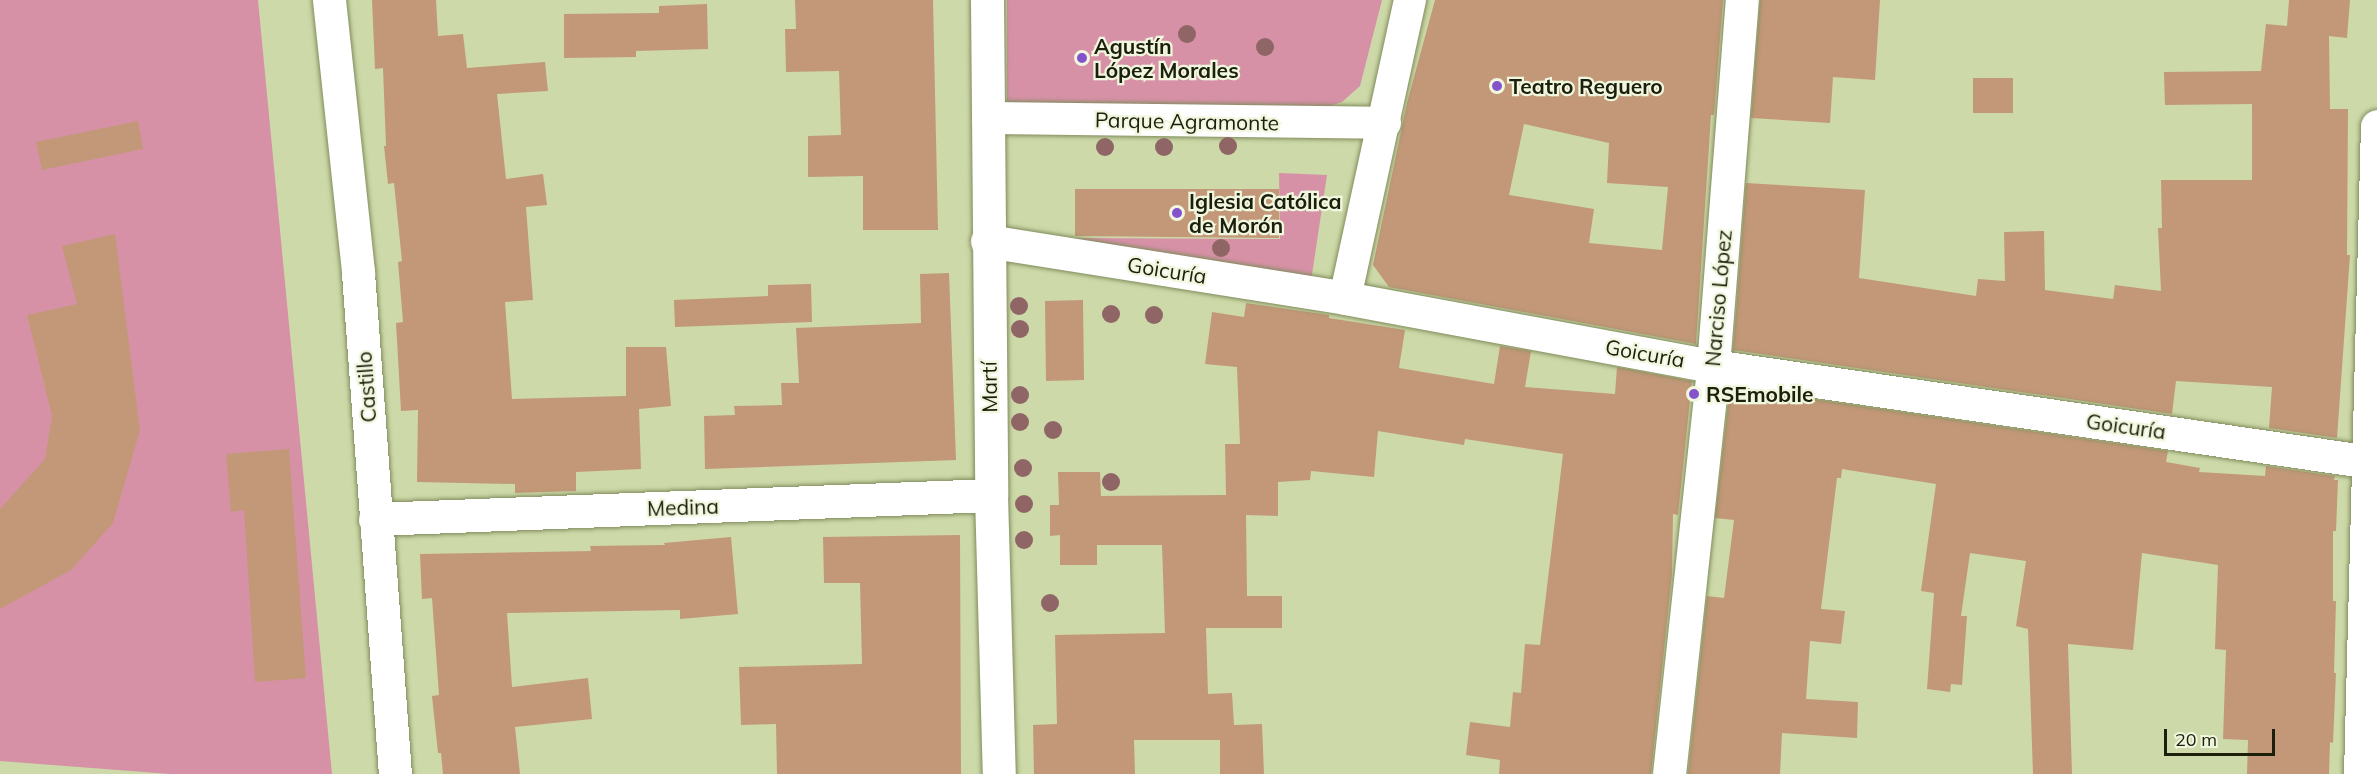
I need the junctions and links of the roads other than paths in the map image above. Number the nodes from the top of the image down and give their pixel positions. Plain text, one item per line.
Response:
1 (329, 0) edge
2 (987, 0) edge
3 (1410, 0) edge
4 (1742, 0) edge
5 (988, 118) junction
6 (1385, 123) junction
7 (2377, 126) edge
8 (987, 242) junction
9 (1345, 298) junction
10 (1713, 366) junction
11 (2372, 462) edge
12 (991, 495) junction
13 (375, 519) junction
14 (395, 774) edge
15 (999, 774) edge
16 (1669, 774) edge
17 (2360, 774) edge

1 - 13 street, Castillo
2 - 5 street, Martí
3 - 6 street
4 - 10 street, Narciso López
5 - 6 street, Parque Agramonte
5 - 8 street, Martí
6 - 9 street
7 - 11 street
8 - 9 street, Goicuría
8 - 12 street, Martí
9 - 10 street, Goicuría
10 - 11 street, Goicuría
10 - 16 street, Narciso López
11 - 17 street
12 - 13 street, Medina
12 - 15 street, Martí
13 - 14 street, Castillo

